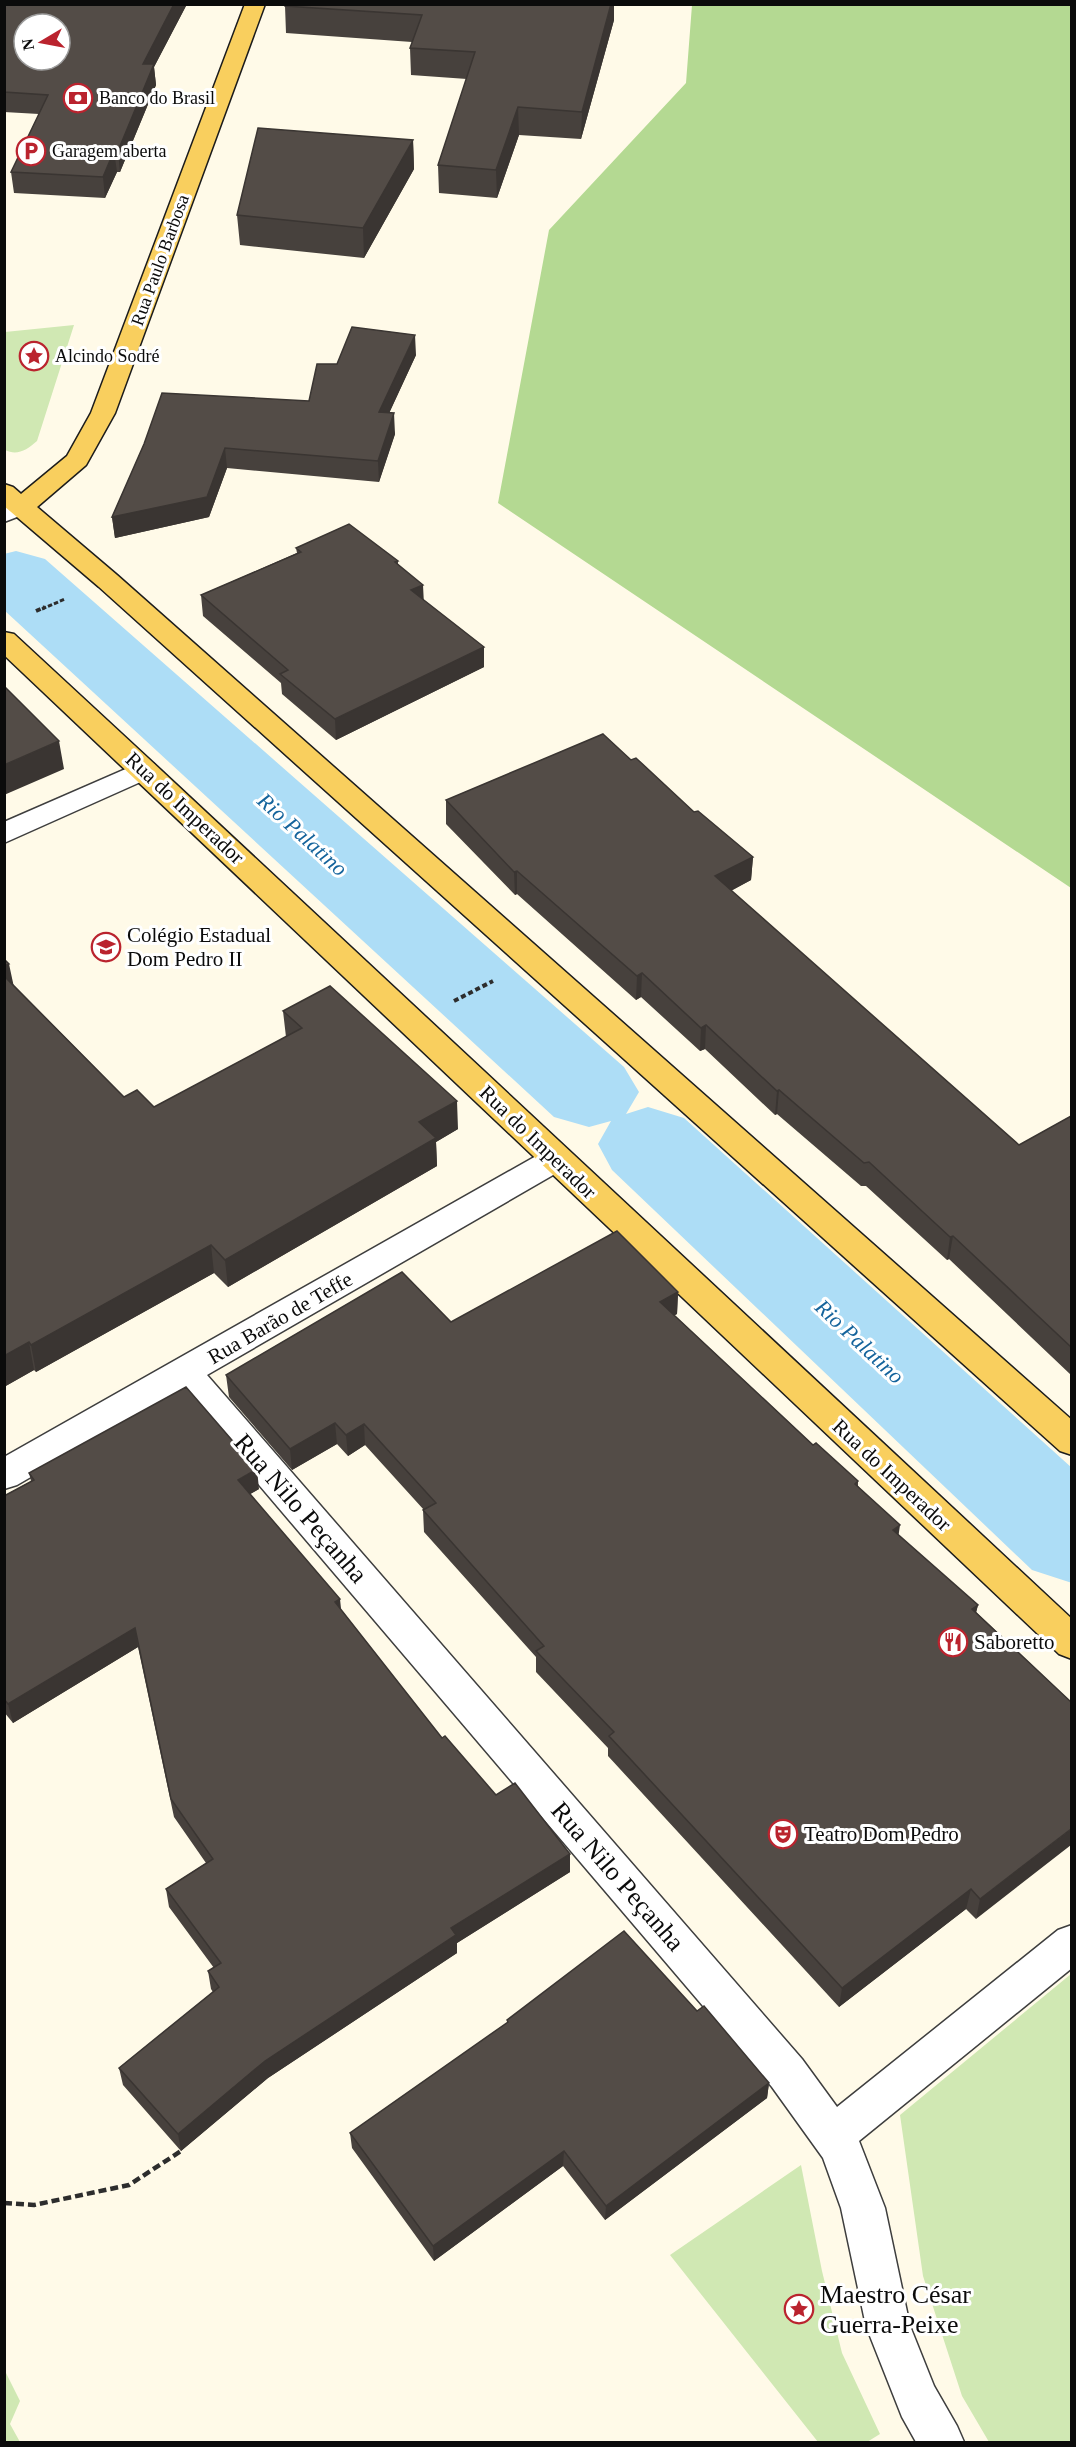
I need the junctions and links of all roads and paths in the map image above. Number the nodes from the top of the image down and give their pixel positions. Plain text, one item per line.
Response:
1 (255, 4) edge
2 (10, 504) edge
3 (108, 581) junction
4 (36, 611) dead end
5 (4, 640) edge
6 (144, 770) junction
7 (4, 834) edge
8 (533, 960) junction
9 (413, 1022) junction
10 (556, 1159) junction
11 (184, 1373) junction
12 (1071, 1441) edge
13 (4, 1475) edge
14 (1071, 1643) edge
15 (1071, 1943) edge
16 (833, 2136) junction
17 (181, 2151) edge
18 (4, 2203) edge
19 (940, 2442) edge

1 - 2 main road, Rua Paulo Barbosa
2 - 3 main road
3 - 4 path
3 - 8 main road
5 - 6 main road, Rua do Imperador
6 - 7 street
6 - 9 main road, Rua do Imperador
8 - 9 path
8 - 12 main road
9 - 10 main road, Rua do Imperador
10 - 11 street, Rua Barão de Teffe
10 - 14 main road, Rua do Imperador
11 - 13 street, Rua Barão de Teffe
11 - 16 street, Rua Nilo Peçanha
15 - 16 street
16 - 19 street, Rua Nilo Peçanha
17 - 18 path

